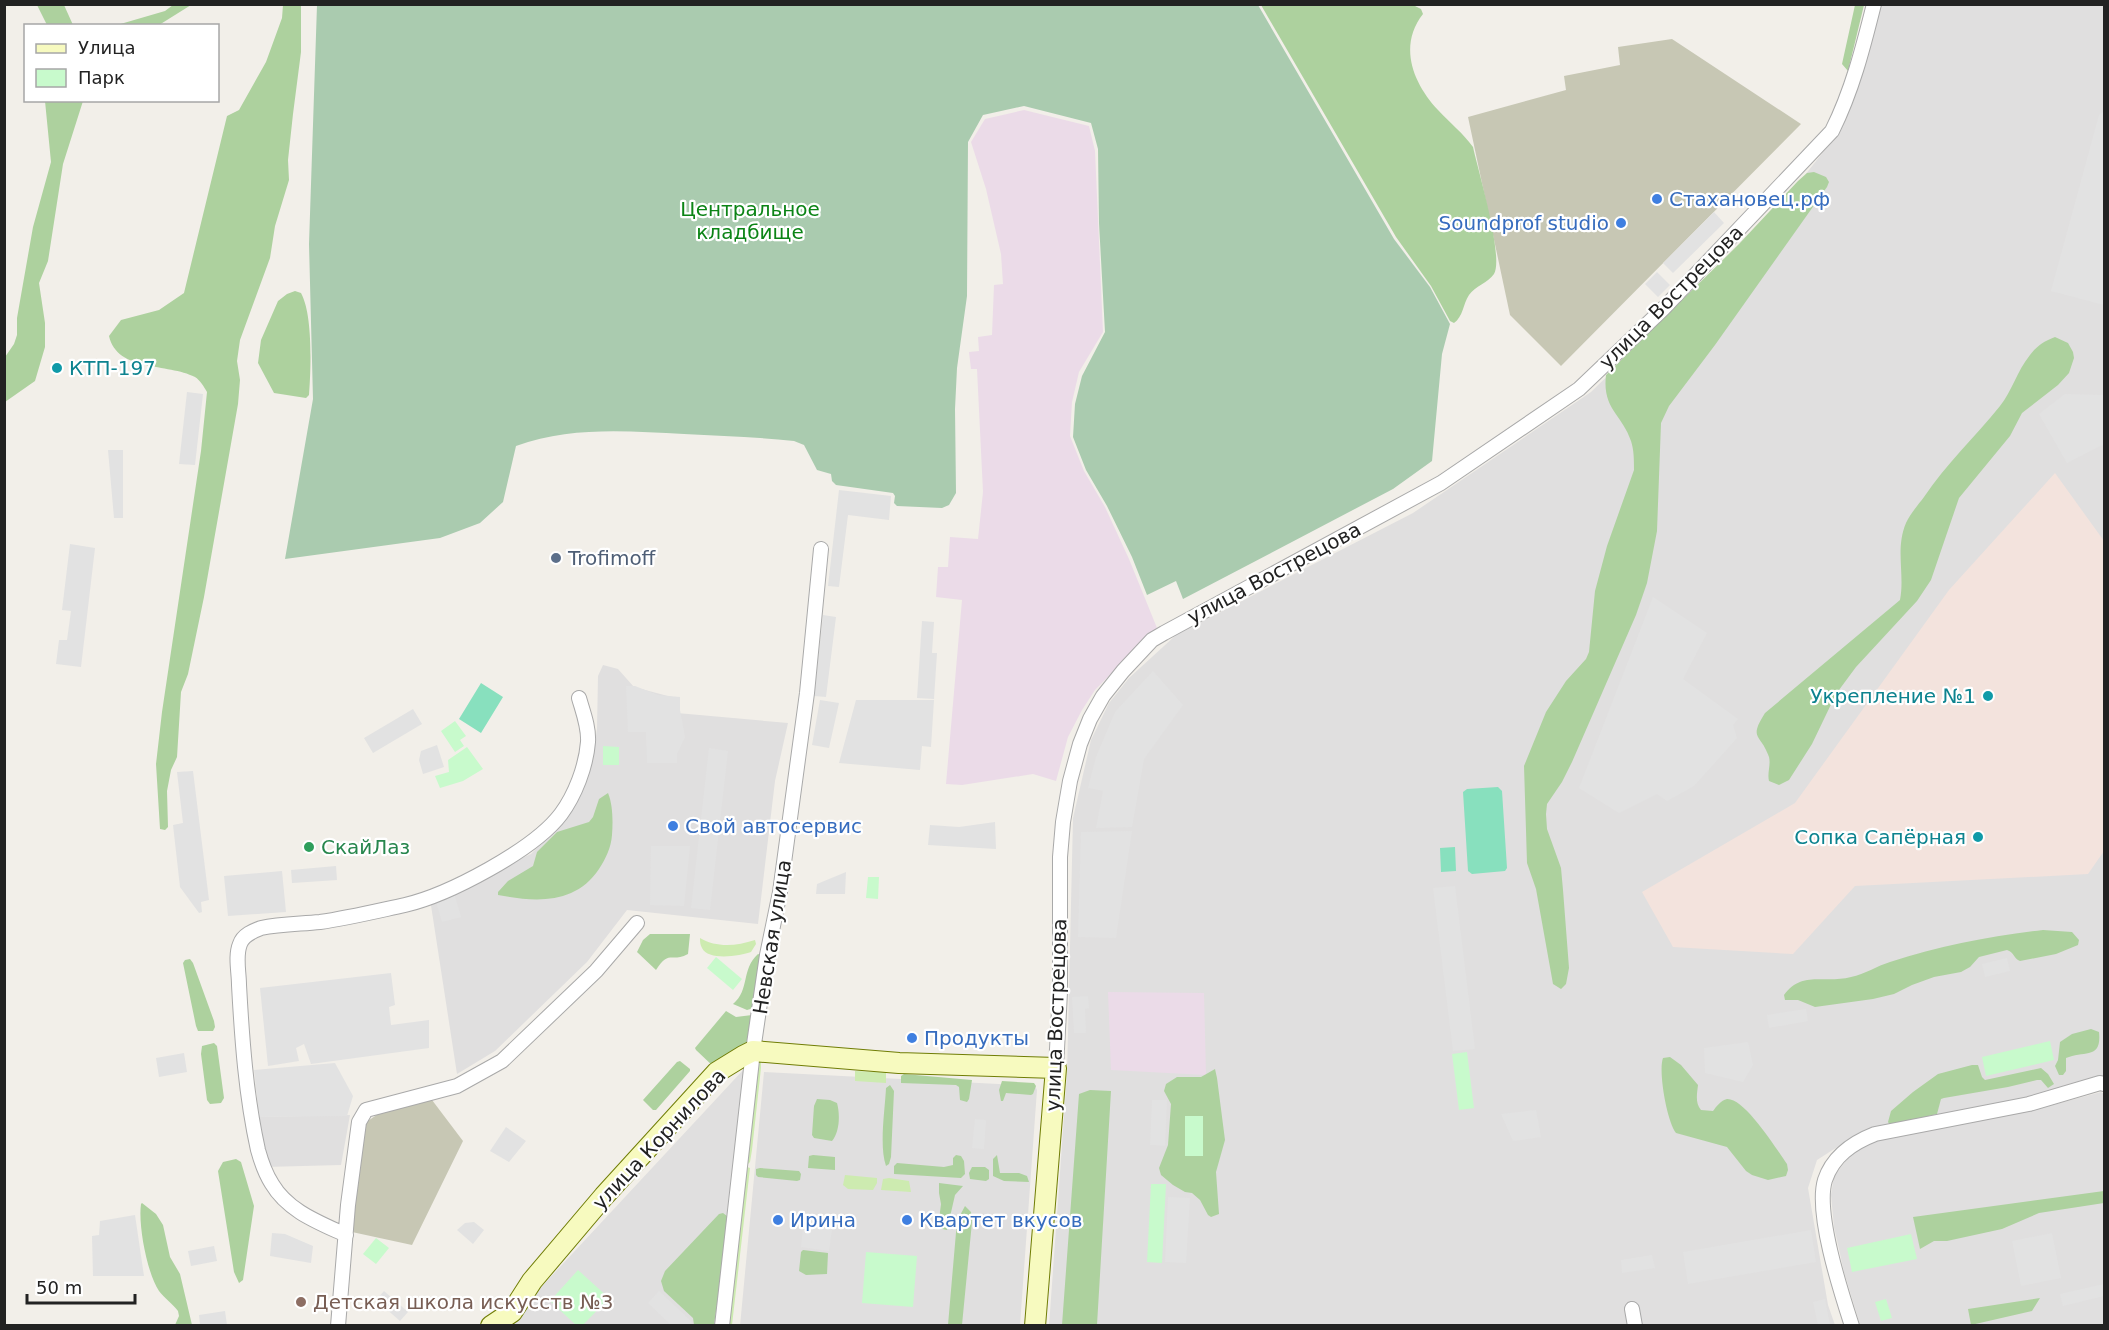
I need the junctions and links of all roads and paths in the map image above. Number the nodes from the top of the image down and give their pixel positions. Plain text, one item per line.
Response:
1 (1874, 4) edge
2 (821, 549) dead end
3 (579, 698) dead end
4 (637, 922) dead end
5 (753, 1052) junction
6 (1056, 1068) junction
7 (2104, 1084) edge
8 (346, 1235) junction
9 (1632, 1309) dead end
10 (338, 1326) edge
11 (491, 1326) edge
12 (722, 1326) edge
13 (1035, 1326) edge
14 (1635, 1326) edge
15 (1852, 1326) edge

1 - 6 street, улица Вострецова
2 - 5 street, Невская улица
3 - 8 street
4 - 8 street
5 - 6 street
5 - 11 street, улица Корнилова
5 - 12 street, Невская улица
6 - 13 street, улица Вострецова
7 - 15 street
8 - 10 street
9 - 14 street

